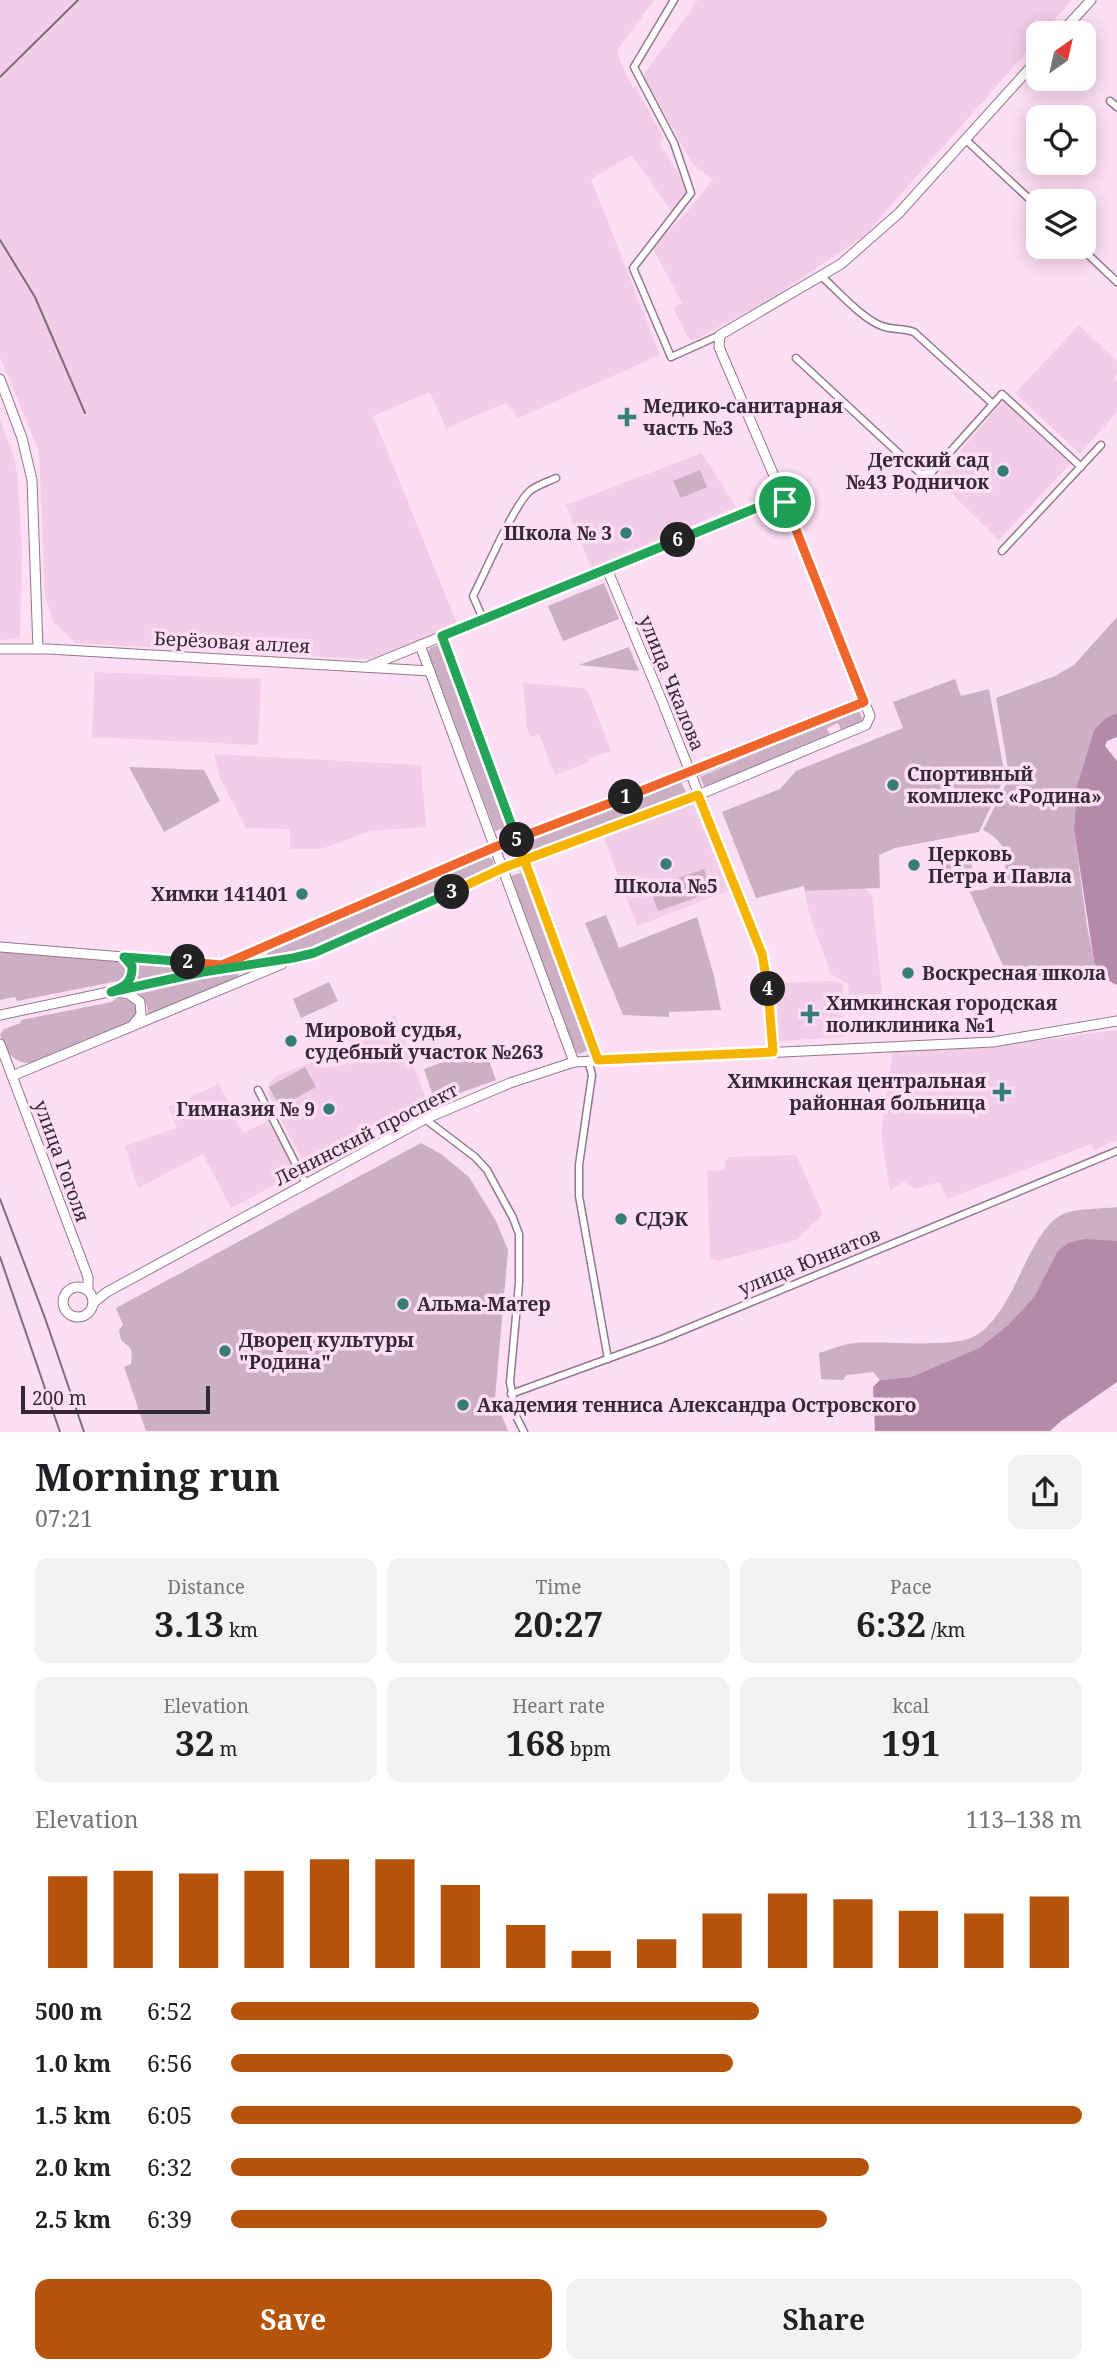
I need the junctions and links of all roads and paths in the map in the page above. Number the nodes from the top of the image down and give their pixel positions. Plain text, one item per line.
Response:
1 (674, 0) edge
2 (1091, 0) edge
3 (1072, 21) edge
4 (1026, 72) edge
5 (1110, 101) dead end
6 (1117, 107) edge
7 (965, 139) junction
8 (1026, 196) edge
9 (1093, 259) edge
10 (821, 276) junction
11 (1117, 282) edge
12 (720, 335) junction
13 (796, 358) dead end
14 (0, 379) edge
15 (993, 404) junction
16 (1101, 445) dead end
17 (1081, 467) junction
18 (555, 478) dead end
19 (783, 497) junction
20 (1002, 551) dead end
21 (607, 569) junction
22 (483, 620) junction
23 (442, 636) junction
24 (420, 645) junction
25 (0, 649) edge
26 (38, 649) junction
27 (367, 667) junction
28 (430, 671) junction
29 (864, 702) junction
30 (690, 773) junction
31 (698, 795) junction
32 (517, 839) junction
33 (495, 847) junction
34 (525, 860) junction
35 (503, 868) junction
36 (0, 947) edge
37 (124, 957) junction
38 (293, 958) junction
39 (222, 965) junction
40 (203, 972) junction
41 (111, 992) junction
42 (0, 1015) edge
43 (1117, 1021) edge
44 (129, 1028) junction
45 (0, 1044) edge
46 (773, 1052) junction
47 (588, 1060) junction
48 (598, 1060) junction
49 (575, 1062) junction
50 (12, 1076) junction
51 (258, 1090) dead end
52 (425, 1119) junction
53 (1117, 1151) edge
54 (306, 1184) junction
55 (92, 1297) joint
56 (608, 1359) junction
57 (511, 1394) junction
58 (524, 1432) edge

1 - 12 street
2 - 3 street
4 - 7 street
5 - 6 street
7 - 8 street
7 - 10 street
9 - 11 street
10 - 12 street
10 - 15 street
12 - 19 street
13 - 15 street
14 - 26 street
15 - 17 street
16 - 17 street
17 - 20 street
18 - 22 street
19 - 21 street, Берёзовая аллея
19 - 29 street
21 - 22 street, Берёзовая аллея
21 - 30 street, улица Чкалова
22 - 23 street, Берёзовая аллея
23 - 24 street, Берёзовая аллея
23 - 32 street
24 - 27 street, Берёзовая аллея
24 - 28 street
25 - 26 street
26 - 27 street, Берёзовая аллея
27 - 28 street
28 - 33 street
29 - 30 street
29 - 31 street
30 - 31 street, улица Чкалова
30 - 32 street
31 - 34 street
31 - 46 street, улица Чкалова
32 - 33 street
32 - 34 street
33 - 35 street
33 - 39 street
34 - 35 street
34 - 48 street
35 - 38 street
35 - 49 street
36 - 37 street
37 - 39 street
37 - 41 street
38 - 40 street
38 - 44 street
39 - 40 street
40 - 41 street
41 - 42 street
41 - 44 street
43 - 46 street, Ленинский проспект
44 - 50 street
45 - 50 street, улица Гоголя
46 - 48 street, Ленинский проспект
47 - 48 street, Ленинский проспект
47 - 49 street, Ленинский проспект
47 - 56 street
49 - 52 street, Ленинский проспект
50 - 55 street, улица Гоголя
51 - 54 street
52 - 54 street, Ленинский проспект
52 - 57 street
53 - 56 street, улица Юннатов
54 - 55 street, Ленинский проспект
56 - 57 street, улица Юннатов
57 - 58 street

